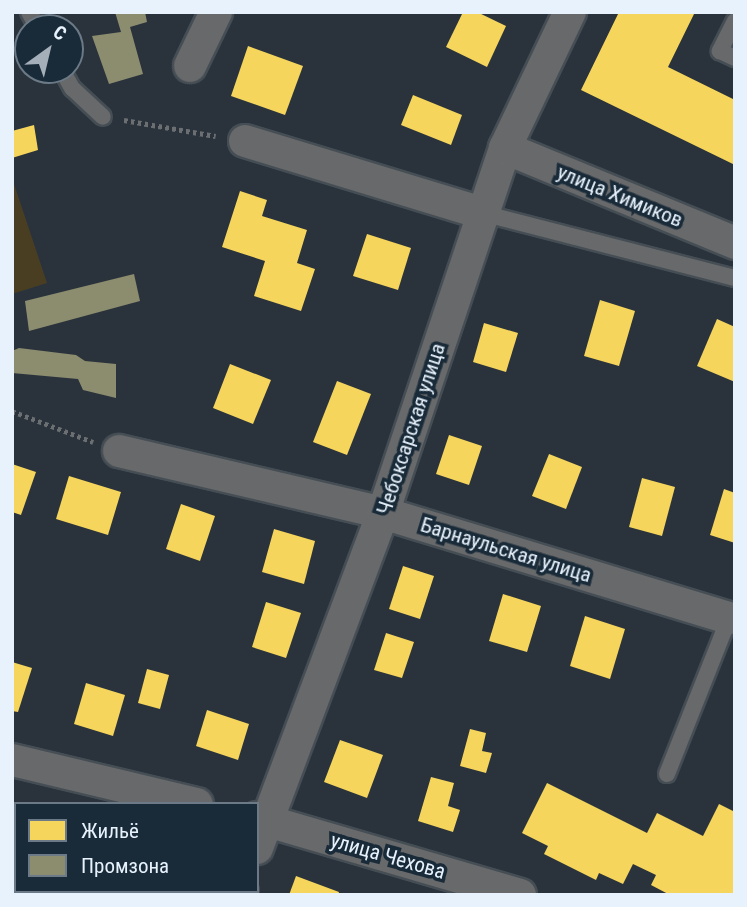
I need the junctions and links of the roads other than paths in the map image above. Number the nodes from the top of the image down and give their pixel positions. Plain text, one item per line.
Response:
1 (216, 12) edge
2 (569, 12) edge
3 (735, 21) edge
4 (735, 58) edge
5 (190, 66) dead end
6 (70, 84) edge
7 (103, 117) road end
8 (245, 141) road end
9 (505, 148) junction
10 (482, 213) junction
11 (735, 243) edge
12 (735, 278) edge
13 (119, 451) road end
14 (383, 513) junction
15 (732, 618) edge
16 (12, 760) edge
17 (667, 774) dead end
18 (189, 802) edge
19 (261, 829) edge
20 (520, 895) edge

1 - 5 street
2 - 9 street, Чебоксарская улица
3 - 4 lane
6 - 7 lane
8 - 10 street
9 - 10 street, Чебоксарская улица
9 - 11 street, улица Химиков
10 - 12 lane
10 - 14 street, Чебоксарская улица
13 - 14 street, Барнаульская улица
14 - 15 street, Барнаульская улица
14 - 19 street, Чебоксарская улица
15 - 17 lane
16 - 18 street
19 - 20 street, улица Чехова

